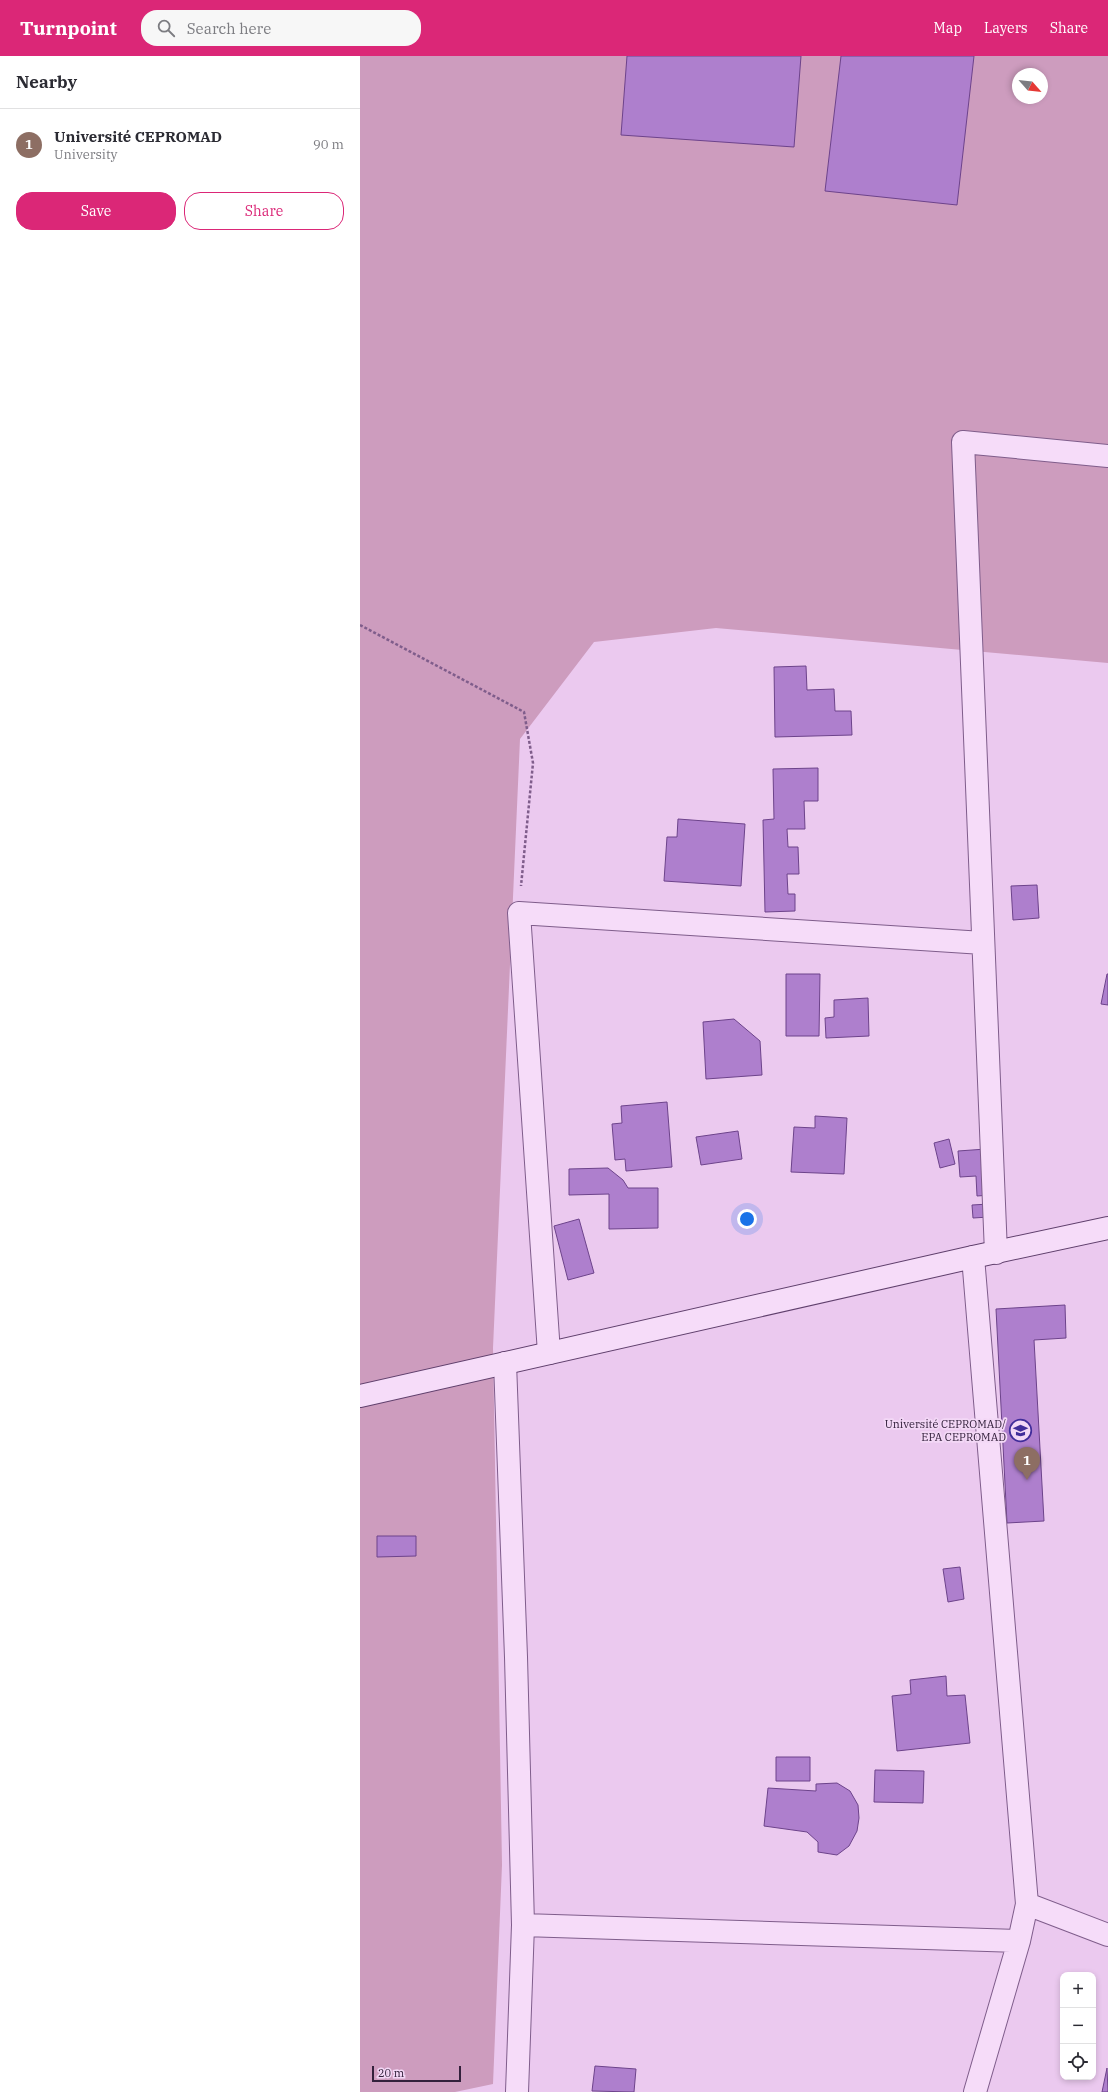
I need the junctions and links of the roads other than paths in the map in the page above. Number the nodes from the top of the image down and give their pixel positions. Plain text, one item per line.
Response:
1 (1108, 456) edge
2 (983, 943) junction
3 (1108, 1228) edge
4 (996, 1253) junction
5 (973, 1257) junction
6 (549, 1353) junction
7 (505, 1363) junction
8 (360, 1396) edge
9 (1027, 1904) junction
10 (523, 1925) junction
11 (1108, 1935) edge
12 (1019, 1942) junction
13 (517, 2092) edge
14 (975, 2092) edge

1 - 2 street
2 - 4 street
2 - 6 street
3 - 4 street
4 - 5 street
5 - 6 street
5 - 9 street
6 - 7 street
7 - 8 street
7 - 10 street
9 - 11 street
9 - 12 street
10 - 12 street
10 - 13 street
12 - 14 street

